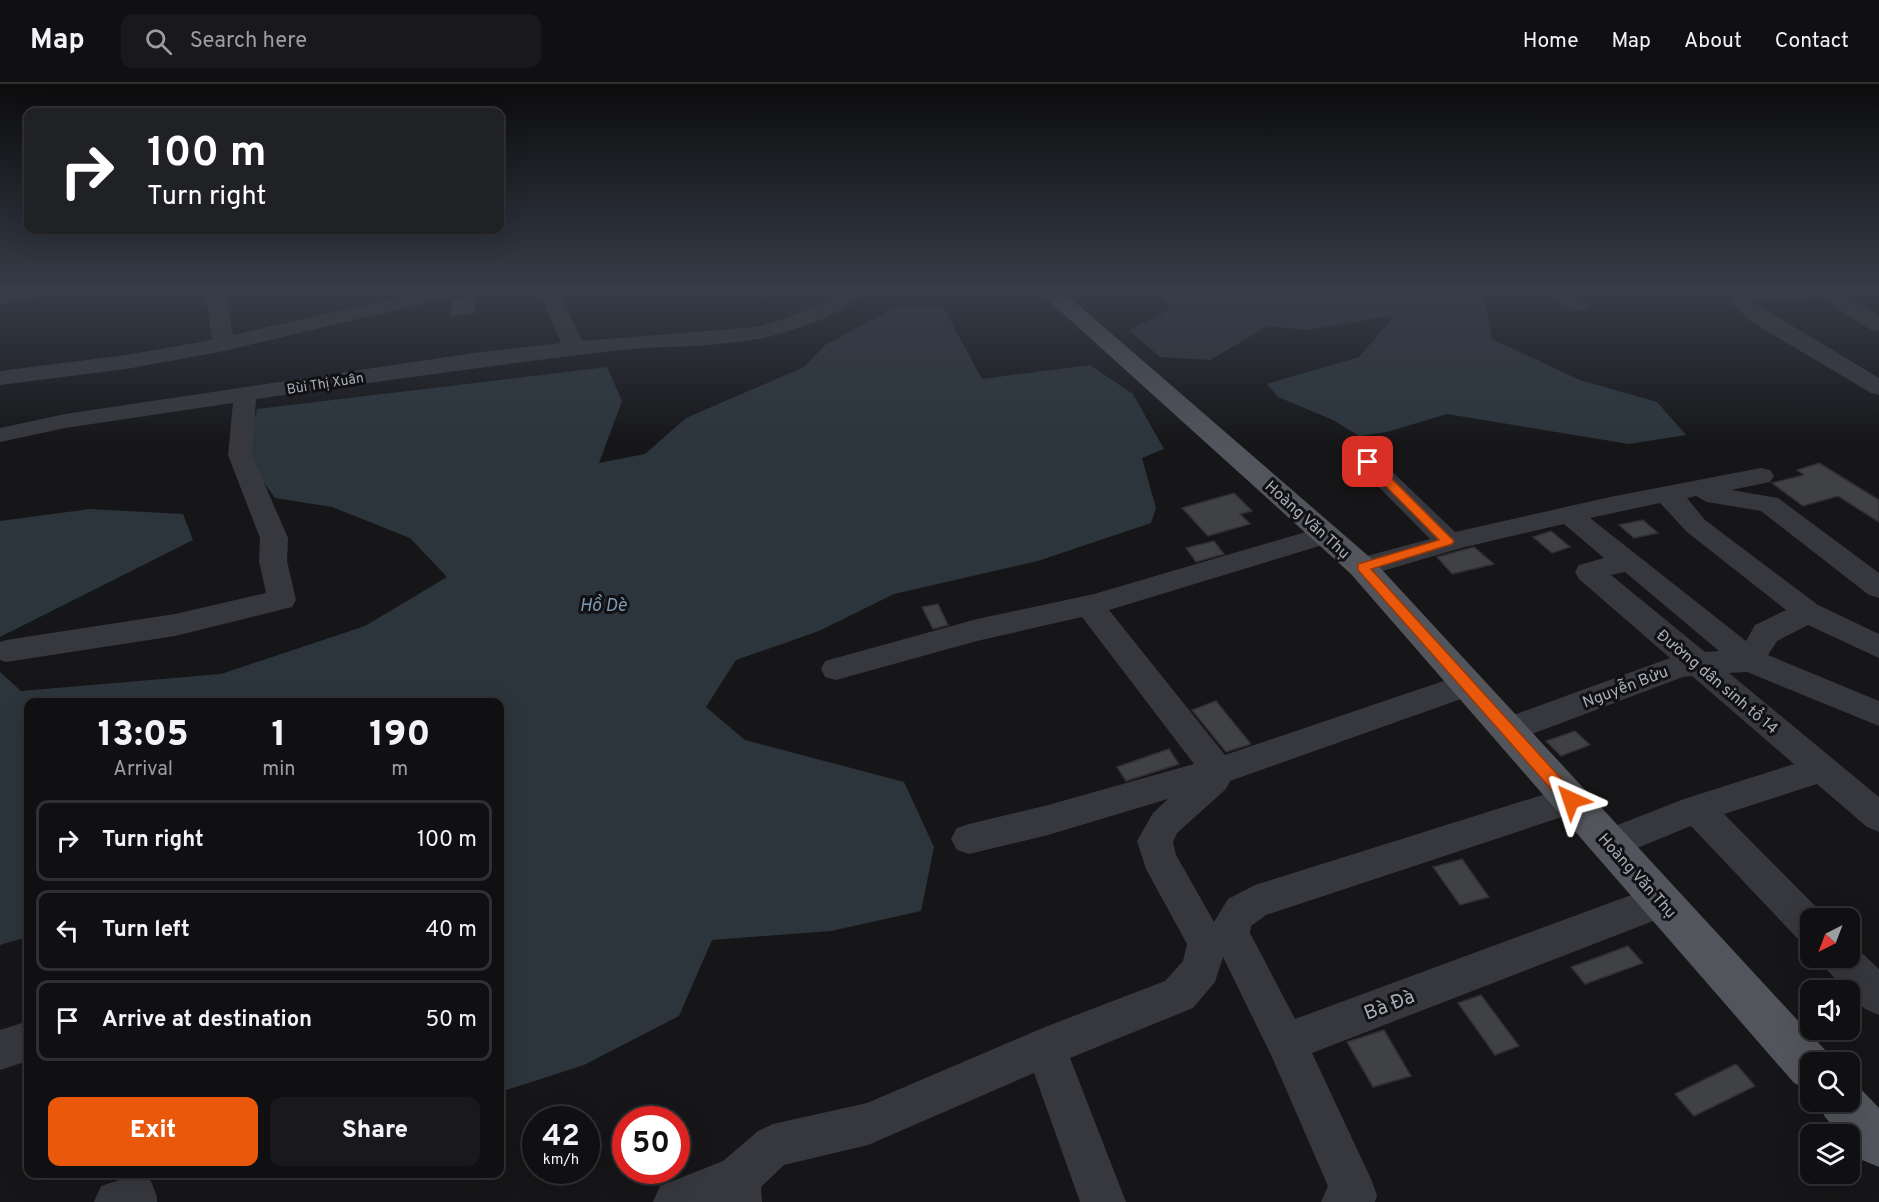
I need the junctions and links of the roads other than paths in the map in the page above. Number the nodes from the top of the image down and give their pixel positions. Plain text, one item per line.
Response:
1 (236, 341) edge
2 (571, 341) edge
3 (657, 341) edge
4 (1106, 341) edge
5 (1801, 341) edge
6 (224, 344) joint
7 (574, 348) junction
8 (0, 378) edge
9 (1879, 388) edge
10 (245, 395) junction
11 (0, 435) edge
12 (1368, 462) dead end
13 (1761, 477) dead end
14 (1677, 492) junction
15 (1569, 514) junction
16 (1326, 535) junction
17 (1448, 541) junction
18 (1628, 561) junction
19 (1362, 567) junction
20 (1879, 588) edge
21 (1089, 605) junction
22 (1808, 612) junction
23 (1879, 647) edge
24 (6, 651) dead end
25 (1749, 660) junction
26 (1697, 664) junction
27 (836, 669) dead end
28 (1467, 685) junction
29 (1879, 714) edge
30 (1508, 730) junction
31 (1822, 769) junction
32 (1218, 771) junction
33 (1571, 800) junction
34 (1696, 809) junction
35 (1879, 817) edge
36 (969, 839) dead end
37 (1610, 844) junction
38 (1661, 901) junction
39 (1800, 916) edge
40 (1221, 944) junction
41 (1852, 968) edge
42 (1879, 996) edge
43 (24, 1042) edge
44 (1286, 1043) junction
45 (1045, 1047) junction
46 (0, 1050) edge
47 (1800, 1056) edge
48 (738, 1190) edge
49 (117, 1202) edge
50 (134, 1202) edge
51 (676, 1202) edge
52 (1103, 1202) edge
53 (1344, 1202) edge

1 - 6 street
2 - 7 street
3 - 7 street, Bùi Thị Xuân
4 - 16 main road, Hoàng Văn Thụ
5 - 9 street
6 - 8 street
7 - 10 street, Bùi Thị Xuân
10 - 11 street, Bùi Thị Xuân
10 - 24 street
12 - 17 street
13 - 14 street
14 - 15 street
14 - 20 street
14 - 22 street
15 - 17 street
15 - 18 street
16 - 19 main road, Hoàng Văn Thụ
16 - 21 street
17 - 19 street
18 - 25 street
18 - 26 street, Đường dân sinh tổ 14
19 - 28 main road, Hoàng Văn Thụ
21 - 27 street
21 - 32 street
22 - 23 street
22 - 25 street
25 - 26 street, Nguyễn Bửu
25 - 29 street, Nguyễn Bửu
26 - 30 street, Nguyễn Bửu
26 - 31 street, Đường dân sinh tổ 14
28 - 30 main road, Hoàng Văn Thụ
28 - 32 street
30 - 33 main road, Hoàng Văn Thụ
31 - 34 street
31 - 35 street, Đường dân sinh tổ 14
32 - 36 street
32 - 40 street
33 - 37 main road, Hoàng Văn Thụ
33 - 40 street
34 - 37 street
34 - 39 street
37 - 38 main road, Hoàng Văn Thụ
38 - 44 street, Bà Đà
38 - 47 main road, Hoàng Văn Thụ
40 - 44 street
40 - 45 street
41 - 42 street
43 - 46 street
44 - 53 street
45 - 48 street
45 - 52 street
48 - 51 street
49 - 50 street

